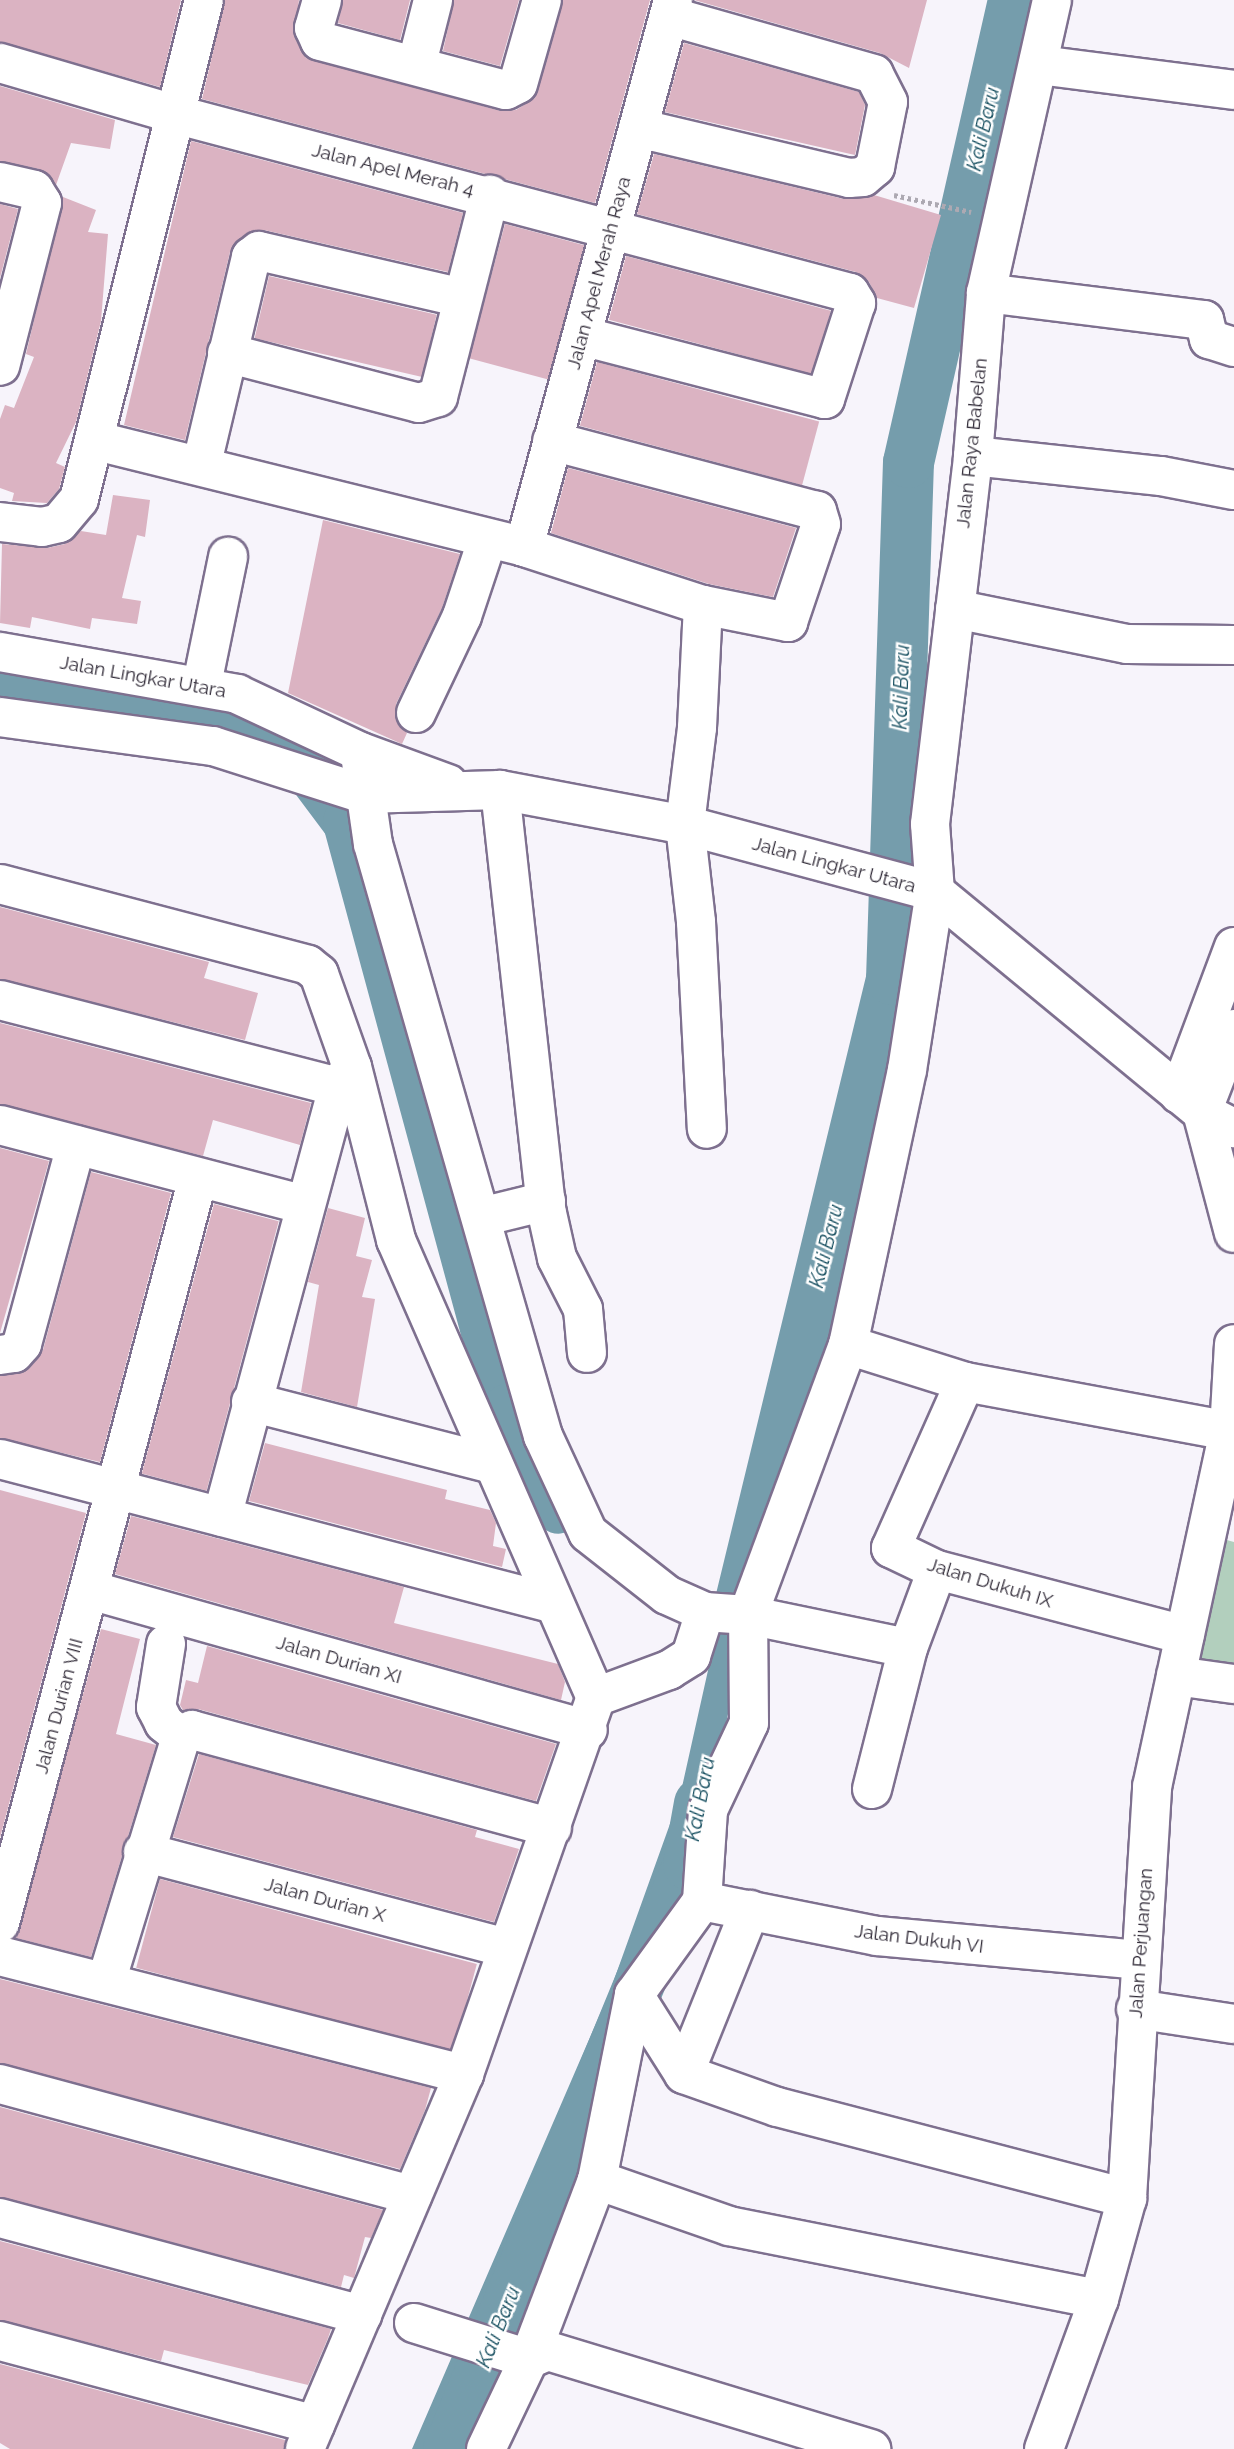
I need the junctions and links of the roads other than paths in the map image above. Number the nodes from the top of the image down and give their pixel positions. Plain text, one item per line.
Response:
1 (204, 0) edge
2 (322, 0) edge
3 (433, 0) edge
4 (542, 0) edge
5 (1052, 0) edge
6 (671, 8) edge
7 (0, 63) edge
8 (416, 63) junction
9 (1040, 65) junction
10 (1234, 90) edge
11 (174, 114) junction
12 (638, 128) junction
13 (0, 182) edge
14 (490, 195) junction
15 (611, 226) junction
16 (986, 293) junction
17 (462, 298) junction
18 (582, 335) junction
19 (1234, 347) edge
20 (227, 353) junction
21 (0, 366) edge
22 (97, 441) junction
23 (552, 441) junction
24 (973, 456) junction
25 (202, 464) junction
26 (1234, 490) edge
27 (0, 522) edge
28 (506, 543) junction
29 (228, 558) dead end
30 (704, 605) junction
31 (955, 609) junction
32 (1234, 645) edge
33 (0, 652) edge
34 (202, 684) junction
35 (416, 713) dead end
36 (0, 717) edge
37 (361, 752) junction
38 (356, 792) junction
39 (488, 792) junction
40 (685, 825) junction
41 (0, 884) edge
42 (932, 891) junction
43 (1234, 947) edge
44 (0, 1000) edge
45 (1234, 1029) edge
46 (345, 1077) junction
47 (1205, 1111) edge
48 (0, 1125) edge
49 (707, 1129) dead end
50 (76, 1145) junction
51 (198, 1178) junction
52 (546, 1201) junction
53 (304, 1206) junction
54 (481, 1217) junction
55 (1234, 1233) edge
56 (848, 1345) junction
57 (1234, 1345) edge
58 (587, 1353) dead end
59 (0, 1355) edge
60 (965, 1382) junction
61 (251, 1402) junction
62 (1229, 1431) junction
63 (0, 1459) edge
64 (492, 1464) junction
65 (115, 1489) junction
66 (222, 1517) junction
67 (937, 1570) junction
68 (90, 1590) junction
69 (551, 1603) junction
70 (716, 1618) junction
71 (1185, 1635) junction
72 (166, 1644) dead end
73 (908, 1648) junction
74 (1176, 1676) junction
75 (1234, 1684) edge
76 (592, 1714) junction
77 (181, 1737) junction
78 (872, 1789) dead end
79 (552, 1828) junction
80 (143, 1852) junction
81 (702, 1901) junction
82 (750, 1910) junction
83 (0, 1923) edge
84 (508, 1948) junction
85 (0, 1956) edge
86 (1139, 1960) junction
87 (106, 1982) junction
88 (634, 1995) junction
89 (1136, 2009) junction
90 (1234, 2024) edge
91 (464, 2074) junction
92 (684, 2074) junction
93 (0, 2084) edge
94 (597, 2180) junction
95 (412, 2195) junction
96 (1126, 2198) junction
97 (0, 2218) edge
98 (1099, 2299) junction
99 (362, 2315) junction
100 (414, 2323) dead end
101 (0, 2341) edge
102 (529, 2359) junction
103 (310, 2437) edge
104 (486, 2449) edge
105 (871, 2449) edge
106 (1044, 2449) edge

1 - 11 street
2 - 8 street
3 - 8 street
4 - 8 street
5 - 9 street, Jalan Raya Babelan
6 - 12 street, Jalan Apel Merah Raya
6 - 12 street
7 - 11 street, Jalan Apel Merah 4
9 - 10 street
9 - 16 street, Jalan Raya Babelan
11 - 14 street, Jalan Apel Merah 4
11 - 22 street
12 - 15 street, Jalan Apel Merah Raya
13 - 21 street
14 - 15 street, Jalan Apel Merah 4
14 - 17 street
15 - 18 street, Jalan Apel Merah Raya
15 - 18 street, Jalan Apel Merah 4
16 - 19 street
16 - 24 street, Jalan Raya Babelan
17 - 20 street
17 - 20 street
18 - 23 street, Jalan Apel Merah Raya
20 - 25 street
22 - 25 street
22 - 27 street
23 - 28 street, Jalan Apel Merah Raya
23 - 30 street
24 - 26 street
24 - 31 street, Jalan Raya Babelan
25 - 28 street
28 - 30 street
28 - 35 street, Jalan Apel Merah Raya
29 - 34 street
30 - 40 street
31 - 32 street
31 - 42 street, Jalan Raya Babelan
33 - 34 street, Jalan Lingkar Utara
34 - 37 street, Jalan Lingkar Utara
36 - 38 street, Jalan Lingkar Utara
37 - 38 street
37 - 39 street, Jalan Lingkar Utara
38 - 39 street, Jalan Lingkar Utara
38 - 54 street
39 - 40 street, Jalan Lingkar Utara
39 - 52 street
40 - 42 street, Jalan Lingkar Utara
40 - 49 street
41 - 46 street
42 - 47 street, Jalan Lingkar Utara
42 - 56 street, Jalan Raya Babelan
43 - 47 street
44 - 46 street
45 - 47 street
46 - 53 street
46 - 64 street
47 - 55 street
48 - 50 street
50 - 51 street
50 - 59 street
51 - 53 street
51 - 65 street, Jalan Durian VIII
52 - 54 street
52 - 58 street
53 - 61 street
54 - 70 street
56 - 60 street
56 - 70 street, Jalan Raya Babelan
57 - 62 street, Jalan Perjuangan
60 - 62 street
60 - 67 street, Jalan Dukuh IX
61 - 64 street
61 - 66 street
62 - 71 street, Jalan Perjuangan
63 - 65 street
64 - 69 street
65 - 66 street
65 - 68 street, Jalan Durian VIII
66 - 69 street
67 - 71 street, Jalan Dukuh IX
67 - 73 street
68 - 76 street, Jalan Durian XI
68 - 83 street, Jalan Durian VIII
69 - 76 street
70 - 73 street
70 - 76 street
70 - 81 street
71 - 74 street, Jalan Perjuangan
72 - 77 street
73 - 78 street
74 - 75 street
74 - 86 street, Jalan Perjuangan
76 - 79 street
77 - 79 street
77 - 80 street
79 - 84 street
80 - 84 street, Jalan Durian X
80 - 87 street
81 - 82 street, Jalan Dukuh VI
81 - 88 street
82 - 86 street, Jalan Dukuh VI
82 - 92 street
84 - 91 street
85 - 87 street
86 - 89 street, Jalan Perjuangan
87 - 91 street
88 - 92 street
88 - 94 street
89 - 90 street
89 - 96 street, Jalan Perjuangan
91 - 95 street
92 - 96 street
93 - 95 street
94 - 98 street
94 - 102 street
95 - 99 street
96 - 98 street, Jalan Perjuangan
97 - 99 street
98 - 106 street, Jalan Perjuangan
99 - 103 street
100 - 102 street
101 - 103 street
102 - 104 street
102 - 105 street

